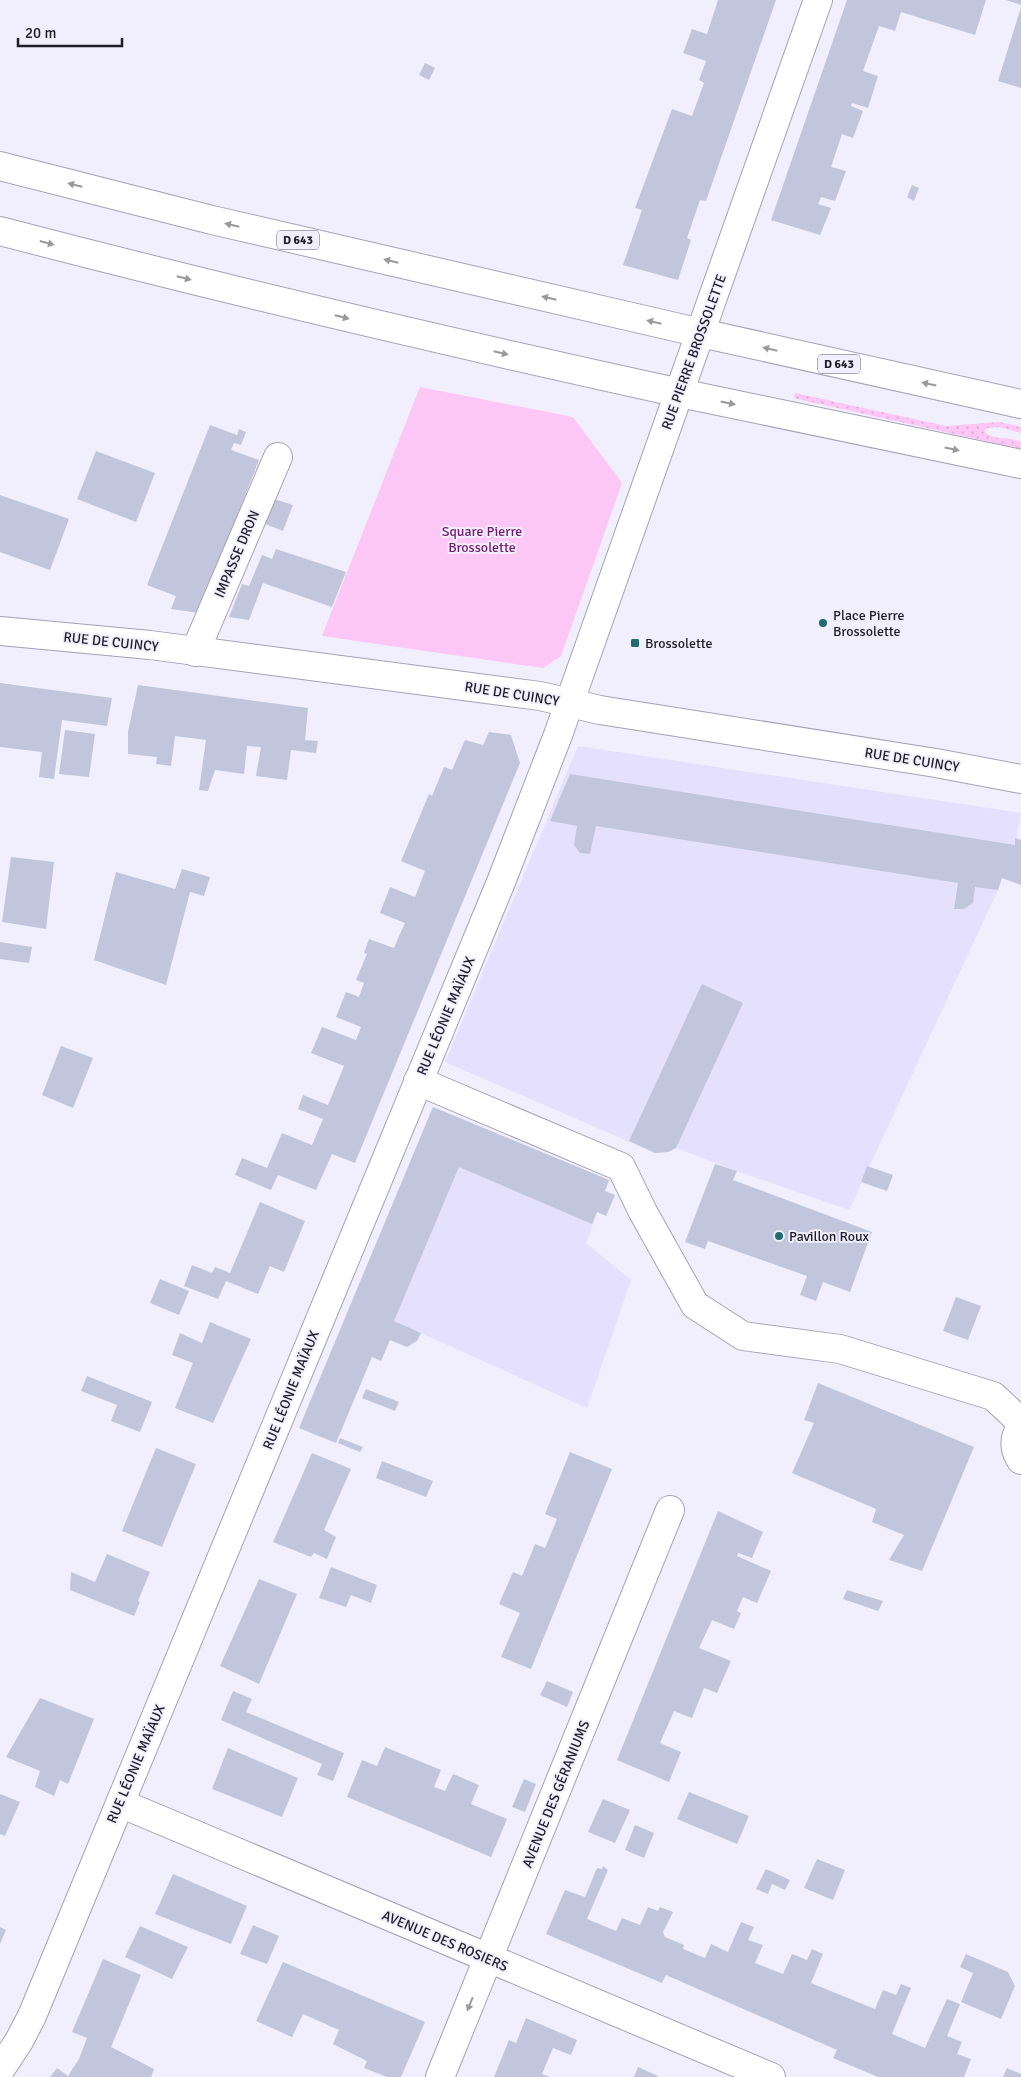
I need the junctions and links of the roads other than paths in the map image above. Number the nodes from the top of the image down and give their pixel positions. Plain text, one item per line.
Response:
1 (818, 0) edge
2 (0, 166) edge
3 (0, 231) edge
4 (701, 333) junction
5 (680, 393) junction
6 (1021, 404) edge
7 (278, 457) dead end
8 (1021, 464) edge
9 (0, 632) edge
10 (196, 652) junction
11 (569, 704) junction
12 (1021, 779) edge
13 (418, 1081) junction
14 (1021, 1422) edge
15 (1021, 1428) edge
16 (1021, 1460) edge
17 (670, 1510) dead end
18 (120, 1802) junction
19 (489, 1959) junction
20 (0, 2070) edge
21 (440, 2077) edge
22 (771, 2077) edge

1 - 4 main road, RUE PIERRE BROSSOLETTE
4 -> 2 main road, D 643
3 -> 5 main road
4 - 5 main road, RUE PIERRE BROSSOLETTE
6 -> 4 main road, D 643
5 -> 8 main road
5 - 11 main road, RUE PIERRE BROSSOLETTE
7 - 10 main road, IMPASSE DRON
9 - 10 main road, RUE DE CUINCY
10 - 11 main road, RUE DE CUINCY
11 - 12 main road, RUE DE CUINCY
11 - 13 main road, RUE LÉONIE MAÏAUX
13 - 14 main road
13 - 18 main road, RUE LÉONIE MAÏAUX
15 - 16 main road
17 - 19 main road, AVENUE DES GÉRANIUMS
18 - 19 main road, AVENUE DES ROSIERS
18 - 20 main road, RUE LÉONIE MAÏAUX
19 -> 21 main road, AVENUE DES GÉRANIUMS
19 - 22 main road, AVENUE DES ROSIERS

